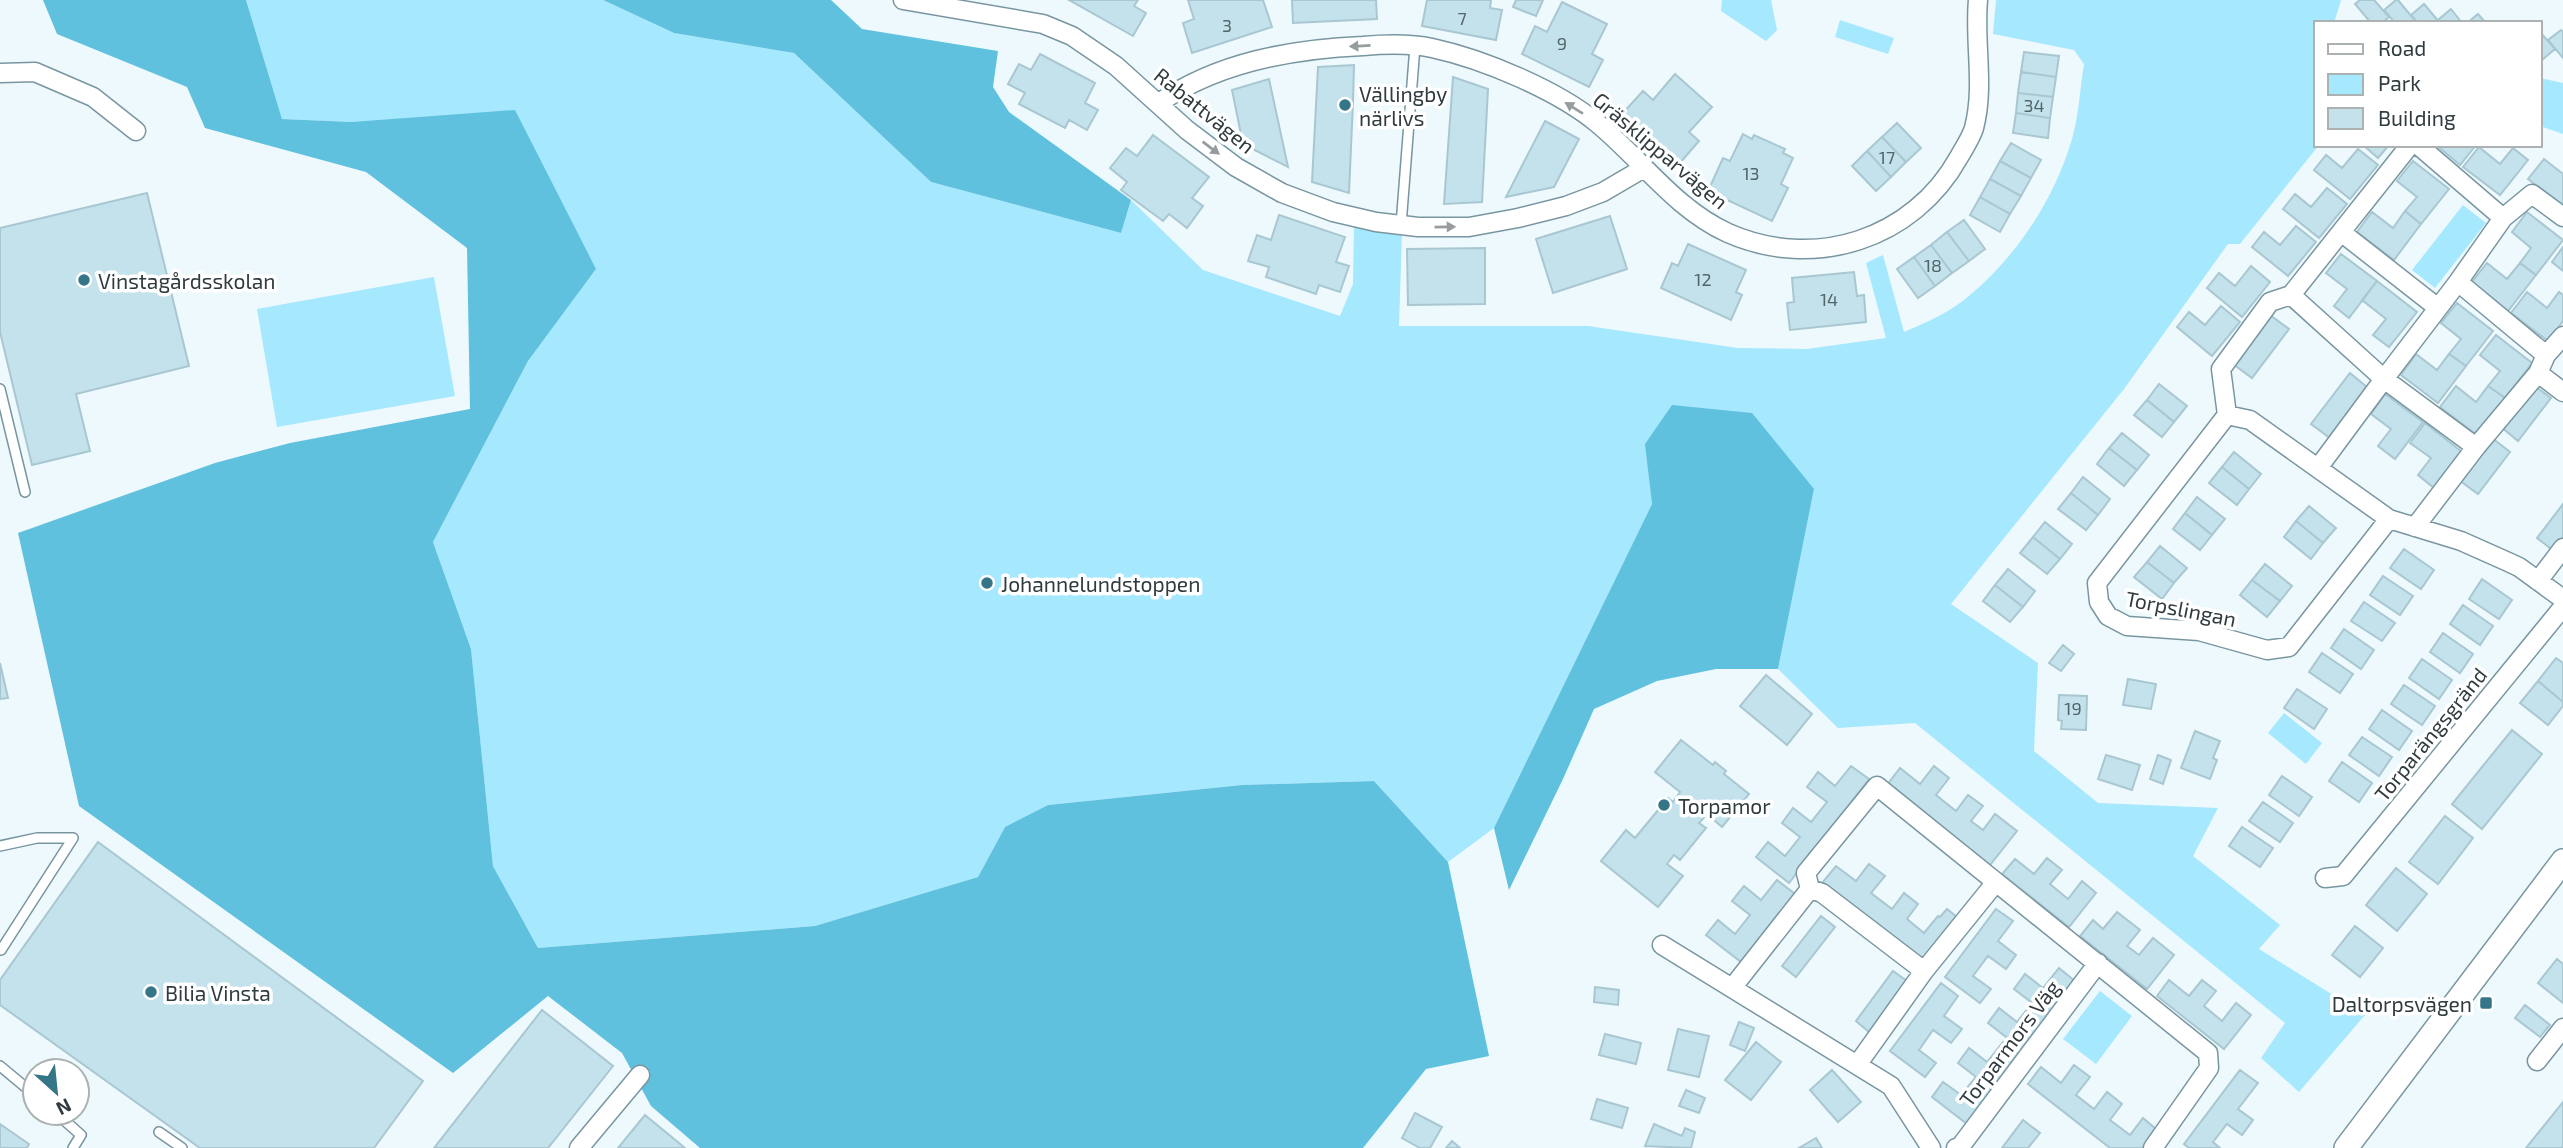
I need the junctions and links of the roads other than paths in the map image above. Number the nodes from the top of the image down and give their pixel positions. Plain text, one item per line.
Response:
1 (903, 0) edge
2 (1978, 0) edge
3 (1415, 46) junction
4 (0, 73) edge
5 (1159, 103) junction
6 (136, 131) dead end
7 (2408, 147) edge
8 (2420, 147) edge
9 (1644, 168) junction
10 (2563, 217) edge
11 (2503, 218) junction
12 (1401, 226) junction
13 (2341, 232) junction
14 (2458, 282) junction
15 (2291, 295) junction
16 (2438, 308) junction
17 (2563, 336) edge
18 (2546, 355) junction
19 (2539, 373) junction
20 (2384, 379) junction
21 (0, 389) edge
22 (2563, 392) edge
23 (2227, 415) junction
24 (2476, 447) junction
25 (2318, 468) junction
26 (25, 492) dead end
27 (2389, 519) junction
28 (2415, 527) junction
29 (2563, 548) edge
30 (2538, 581) junction
31 (2563, 600) edge
32 (2563, 607) edge
33 (0, 846) edge
34 (2563, 861) edge
35 (2325, 878) dead end
36 (1996, 882) junction
37 (1811, 889) junction
38 (1662, 945) dead end
39 (1, 950) edge
40 (2098, 964) junction
41 (1924, 971) junction
42 (1732, 988) junction
43 (2563, 1028) edge
44 (2537, 1061) dead end
45 (1857, 1065) junction
46 (0, 1066) edge
47 (640, 1075) dead end
48 (21, 1083) edge
49 (72, 1127) edge
50 (159, 1132) dead end
51 (73, 1148) edge
52 (182, 1148) edge
53 (579, 1148) edge
54 (1931, 1148) edge
55 (1956, 1148) edge
56 (2153, 1148) edge
57 (2346, 1148) edge

1 - 5 street, Rabattvägen
2 - 9 street, Gräsklipparvägen
3 -> 5 street, Gräsklipparvägen
9 -> 3 street, Gräsklipparvägen
3 - 12 lane
4 - 6 street
5 -> 12 street, Rabattvägen
7 - 13 street
8 - 11 street
12 -> 9 street, Rabattvägen
10 - 11 street
11 - 14 street
13 - 15 street
13 - 16 street
14 - 16 street
14 - 18 street
15 - 20 street
15 - 23 street
16 - 20 street
17 - 18 street
18 - 19 street
19 - 22 street
19 - 24 street
20 - 24 street
20 - 25 street
21 - 26 lane
23 - 25 street
23 - 27 street, Torpslingan
24 - 28 street
25 - 27 street
27 - 28 street
28 - 30 street
29 - 30 street
30 - 31 street
32 - 35 street, Torparängsgränd
33 - 39 lane
34 - 57 street
36 - 37 street
36 - 40 street
36 - 41 street
37 - 41 street
37 - 42 street
38 - 42 street
40 - 55 street, Torparmors Väg
40 - 56 street
41 - 45 street
42 - 45 street
43 - 44 street
45 - 54 street
46 - 48 lane
47 - 53 street
49 - 51 lane
50 - 52 lane

